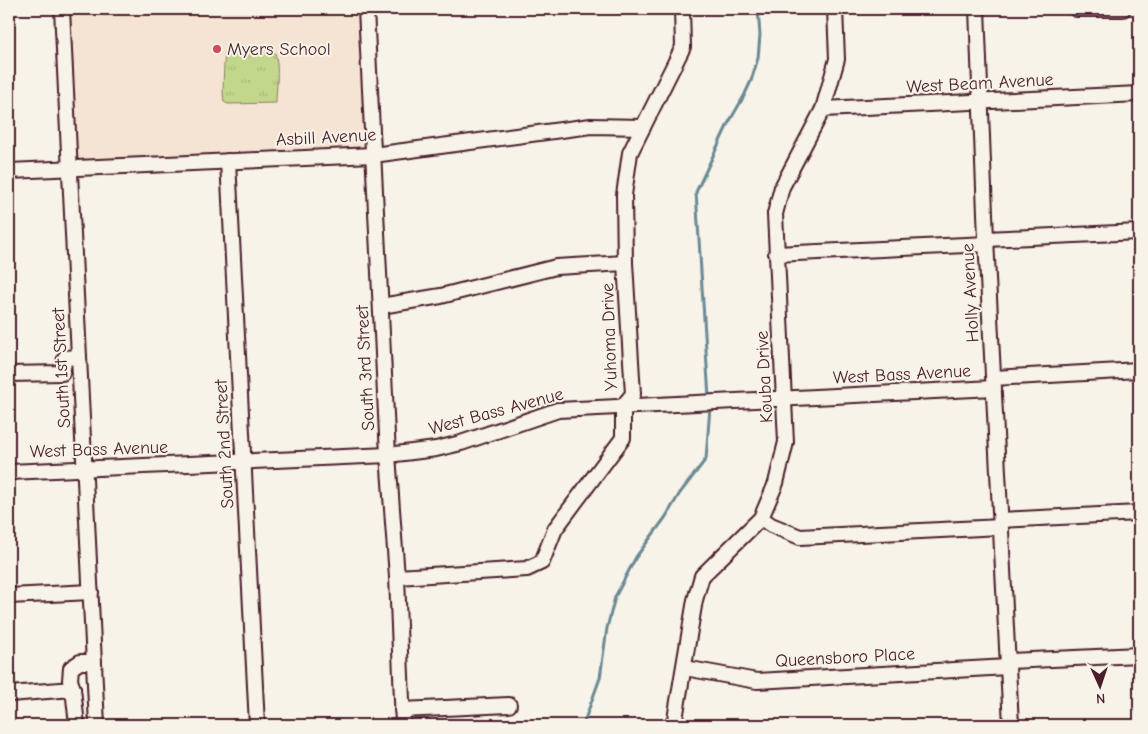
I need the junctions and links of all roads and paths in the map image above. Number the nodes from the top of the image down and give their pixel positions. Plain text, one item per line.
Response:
1 (62, 9) edge
2 (366, 9) edge
3 (682, 9) edge
4 (835, 9) edge
5 (976, 9) edge
6 (1076, 9) edge
7 (1123, 9) edge
8 (1139, 94) edge
9 (982, 102) junction
10 (823, 109) junction
11 (643, 126) junction
12 (373, 155) junction
13 (228, 161) junction
14 (70, 168) junction
15 (9, 171) edge
16 (1139, 232) edge
17 (986, 242) junction
18 (776, 254) junction
19 (626, 263) junction
20 (381, 306) junction
21 (79, 357) junction
22 (1139, 370) edge
23 (9, 374) edge
24 (994, 383) junction
25 (784, 399) junction
26 (624, 406) junction
27 (388, 455) junction
28 (243, 462) junction
29 (84, 469) junction
30 (9, 472) edge
31 (1139, 513) edge
32 (761, 518) junction
33 (1001, 523) junction
34 (397, 577) junction
35 (91, 592) junction
36 (9, 596) edge
37 (1139, 655) edge
38 (94, 662) junction
39 (1008, 664) junction
40 (685, 668) junction
41 (73, 689) junction
42 (9, 694) edge
43 (509, 705) dead end
44 (402, 710) junction
45 (76, 725) edge
46 (98, 725) edge
47 (257, 725) edge
48 (403, 725) edge
49 (674, 725) edge
50 (1011, 725) edge

1 - 14 street, South 1st Street
2 - 12 street, South 3rd Street
3 - 11 street, Yuhoma Drive
4 - 10 street, Kouba Drive
5 - 9 street, Holly Avenue
6 - 7 street
8 - 9 street, West Beam Avenue
9 - 10 street, West Beam Avenue
9 - 17 street, Holly Avenue
10 - 18 street, Kouba Drive
11 - 12 street, Asbill Avenue
11 - 19 street, Yuhoma Drive
12 - 13 street, Asbill Avenue
12 - 20 street, South 3rd Street
13 - 14 street, Asbill Avenue
13 - 28 street, South 2nd Street
14 - 15 street, Asbill Avenue
14 - 21 street, South 1st Street
16 - 17 street
17 - 18 street
17 - 24 street, Holly Avenue
18 - 25 street, Kouba Drive
19 - 20 street
19 - 26 street, Yuhoma Drive
20 - 27 street, South 3rd Street
21 - 23 street
21 - 29 street, South 1st Street
22 - 24 street, West Bass Avenue
24 - 25 street, West Bass Avenue
24 - 33 street, Holly Avenue
25 - 26 street, West Bass Avenue
25 - 32 street, Kouba Drive
26 - 27 street, West Bass Avenue
26 - 34 street, Yuhoma Drive
27 - 28 street, West Bass Avenue
27 - 34 street, South 3rd Street
28 - 29 street, West Bass Avenue
28 - 47 street, South 2nd Street
29 - 30 street, West Bass Avenue
29 - 35 street, South 1st Street
31 - 33 street
32 - 33 street
32 - 40 street, Kouba Drive
33 - 39 street, Holly Avenue
34 - 44 street, South 3rd Street
35 - 36 street
35 - 38 street, South 1st Street
37 - 39 street, Queensboro Place
38 - 41 street
38 - 46 street, South 1st Street
39 - 40 street, Queensboro Place
39 - 50 street, Holly Avenue
40 - 49 street, Kouba Drive
41 - 42 street
41 - 45 street
43 - 44 street
44 - 48 street, South 3rd Street

